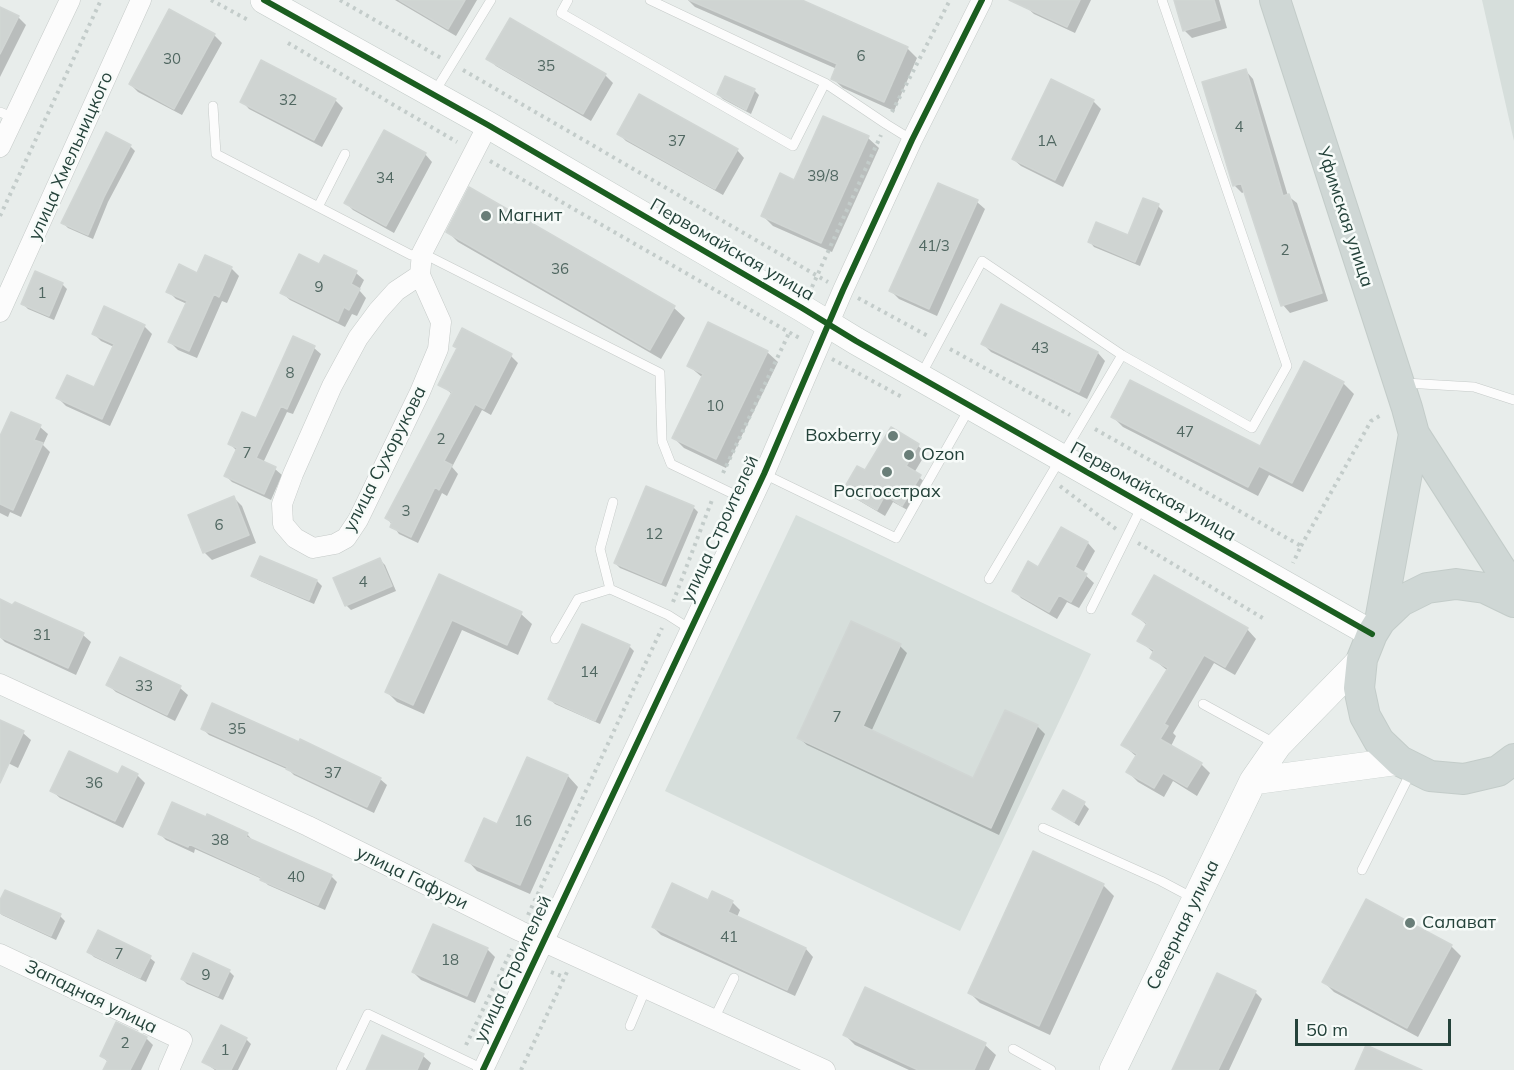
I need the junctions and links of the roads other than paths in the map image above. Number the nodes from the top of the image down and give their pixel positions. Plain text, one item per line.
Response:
1 (69, 0) edge
2 (141, 0) edge
3 (491, 0) edge
4 (568, 0) edge
5 (650, 0) edge
6 (982, 0) edge
7 (1162, 0) edge
8 (1275, 0) edge
9 (259, 11) edge
10 (825, 83) junction
11 (433, 95) junction
12 (213, 106) dead end
13 (7, 115) edge
14 (488, 125) junction
15 (912, 140) junction
16 (0, 147) edge
17 (345, 154) dead end
18 (318, 207) junction
19 (422, 253) junction
20 (420, 275) junction
21 (0, 312) edge
22 (828, 324) junction
23 (1122, 355) junction
24 (1398, 383) junction
25 (915, 389) junction
26 (1514, 400) edge
27 (971, 406) junction
28 (1414, 434) junction
29 (1055, 467) junction
30 (764, 474) junction
31 (613, 502) dead end
32 (750, 502) junction
33 (1143, 503) junction
34 (989, 579) dead end
35 (610, 589) junction
36 (1514, 590) edge
37 (1514, 602) edge
38 (1091, 609) dead end
39 (690, 629) junction
40 (1371, 638) junction
41 (555, 639) dead end
42 (0, 684) edge
43 (1203, 704) dead end
44 (1278, 745) junction
45 (1407, 765) junction
46 (1508, 768) edge
47 (1253, 781) junction
48 (1043, 828) dead end
49 (1362, 870) dead end
50 (1195, 899) junction
51 (543, 941) junction
52 (0, 954) edge
53 (734, 978) dead end
54 (646, 988) junction
55 (714, 1018) junction
56 (630, 1026) dead end
57 (1013, 1049) dead end
58 (169, 1070) edge
59 (341, 1070) edge
60 (483, 1070) edge
61 (825, 1070) edge
62 (1051, 1070) edge
63 (1113, 1070) edge

1 - 13 street
2 - 21 street, улица Хмельницкого
3 - 11 lane
4 - 10 lane
5 - 10 lane
6 - 15 street, улица Строителей
7 - 23 lane
8 - 24 main road, Уфимская улица
9 - 11 street, Первомайская улица
10 - 15 lane
11 - 14 street, Первомайская улица
12 - 18 lane
13 - 16 street
14 - 19 street, улица Сухорукова
14 - 22 street, Первомайская улица
15 - 22 street, улица Строителей
17 - 18 lane
18 - 19 lane
19 - 20 street, улица Сухорукова
19 - 32 lane
20 - 20 street, улица Сухорукова
22 - 25 street, Первомайская улица
22 - 30 street, улица Строителей
23 - 25 lane
23 - 29 lane
24 - 26 lane
24 - 28 main road, Уфимская улица
25 - 27 street, Первомайская улица
27 - 29 street, Первомайская улица
27 - 30 lane
28 - 36 main road
28 - 40 main road
29 - 33 street, Первомайская улица
29 - 34 lane
30 - 32 street, улица Строителей
31 - 35 lane
32 - 39 street, улица Строителей
33 - 38 lane
33 - 40 street, Первомайская улица
35 - 39 lane
35 - 41 lane
37 - 40 main road
39 - 51 street, улица Строителей
40 - 44 street, Северная улица
40 - 45 main road
42 - 51 street, улица Гафури
43 - 44 lane
44 - 47 street, Северная улица
45 - 46 main road
45 - 47 street
45 - 49 lane
47 - 50 street, Северная улица
48 - 50 lane
50 - 63 street, Северная улица
51 - 54 street, улица Гафури
51 - 60 street, улица Строителей
52 - 58 street, Западная улица
53 - 55 lane
54 - 55 street, улица Гафури
54 - 56 lane
55 - 61 street, улица Гафури
57 - 62 lane
59 - 60 lane

